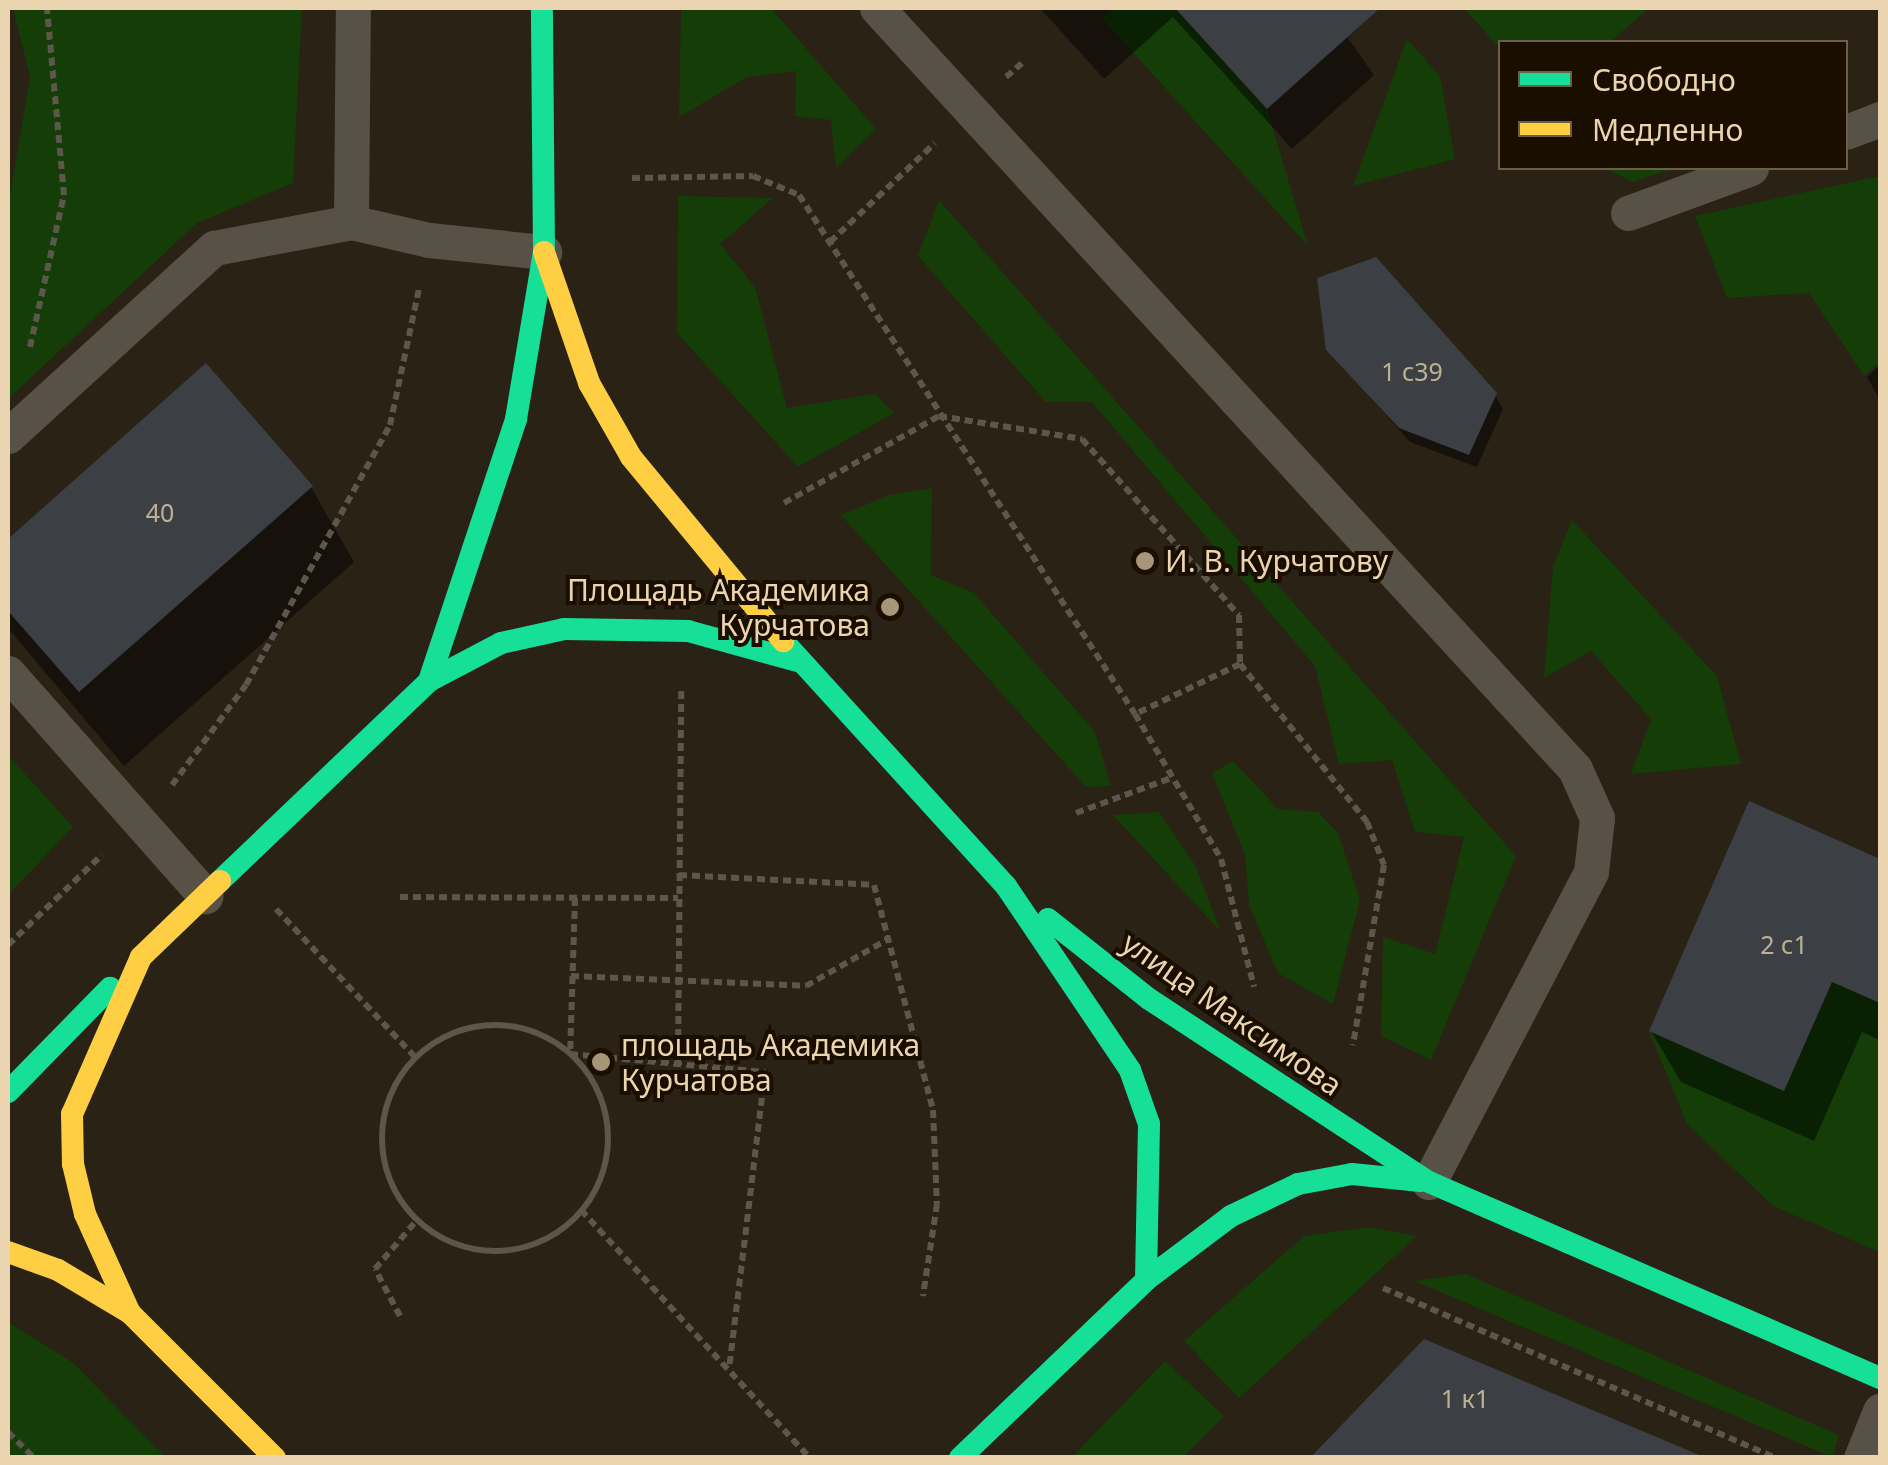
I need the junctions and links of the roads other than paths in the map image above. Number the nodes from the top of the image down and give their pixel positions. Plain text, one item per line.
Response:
1 (353, 8) edge
2 (542, 8) edge
3 (876, 8) edge
4 (1880, 119) edge
5 (1848, 131) edge
6 (1746, 170) edge
7 (1628, 213) dead end
8 (351, 222) junction
9 (544, 252) junction
10 (9, 435) edge
11 (800, 662) junction
12 (8, 673) edge
13 (429, 681) junction
14 (1006, 886) junction
15 (204, 896) junction
16 (140, 957) junction
17 (8, 1092) edge
18 (1429, 1182) junction
19 (8, 1252) edge
20 (1146, 1280) junction
21 (130, 1313) junction
22 (1880, 1378) edge
23 (1880, 1411) edge
24 (274, 1458) edge
25 (960, 1458) edge
26 (1861, 1458) edge

1 - 8 lane
2 - 9 main road
3 - 18 lane
4 - 5 lane
6 - 7 lane
8 - 9 lane
8 - 10 lane
9 - 11 main road
9 - 13 main road
11 - 13 main road
11 - 14 main road
12 - 15 lane
13 - 15 main road
14 - 18 main road, улица Максимова
14 - 20 main road
15 - 16 main road
16 - 17 main road
16 - 21 main road
18 - 20 main road, улица Максимова
18 - 22 main road, улица Максимова
19 - 21 main road
20 - 25 main road, улица Максимова
21 - 24 main road
23 - 26 lane

